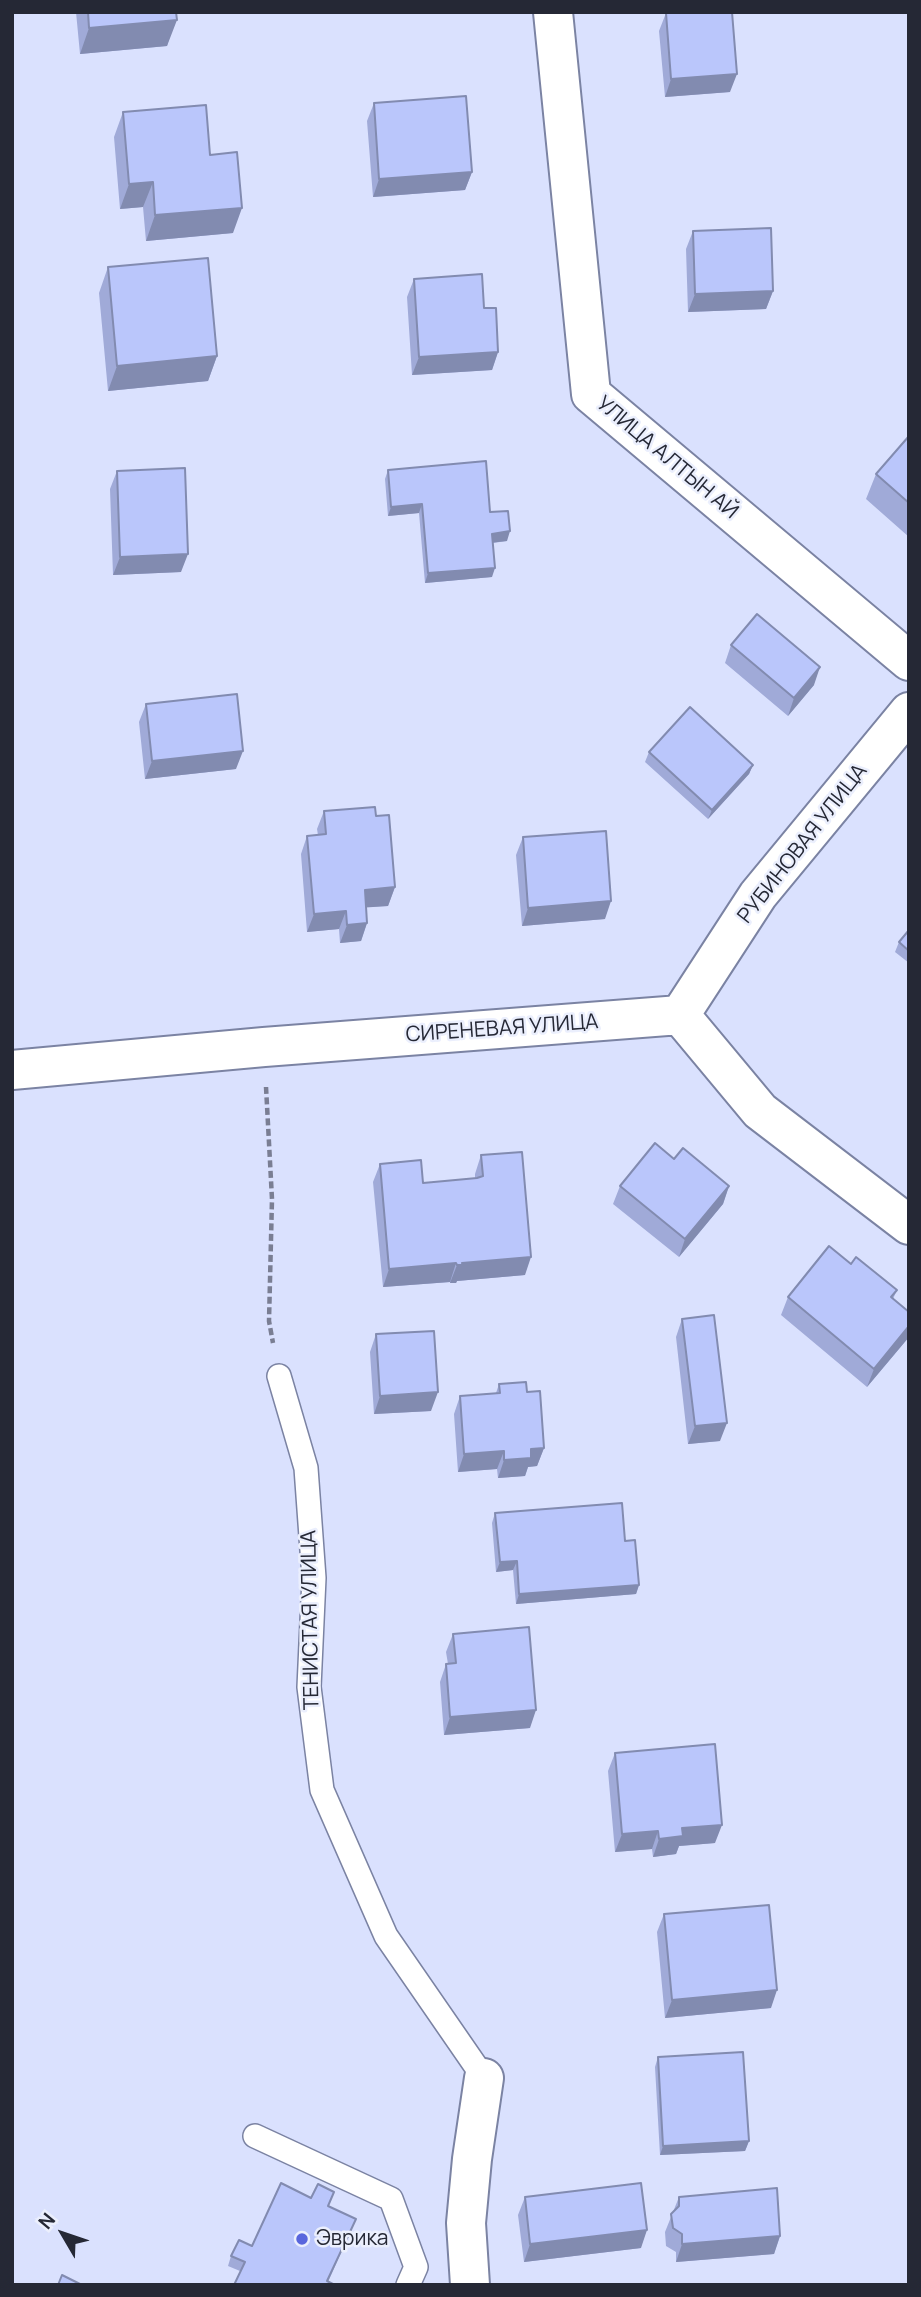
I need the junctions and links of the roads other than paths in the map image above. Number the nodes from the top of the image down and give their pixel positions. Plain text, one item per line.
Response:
1 (553, 12) edge
2 (909, 661) edge
3 (909, 712) edge
4 (680, 1015) junction
5 (12, 1070) edge
6 (909, 1225) edge
7 (279, 1376) road end
8 (484, 2078) joint
9 (255, 2136) dead end
10 (408, 2285) edge
11 (470, 2285) edge

1 - 2 street, УЛИЦА АЛТЫН АЙ
3 - 4 street, РУБИНОВАЯ УЛИЦА
4 - 5 street, СИРЕНЕВАЯ УЛИЦА
4 - 6 street
7 - 8 lane, ТЕНИСТАЯ УЛИЦА
8 - 11 street, ТЕНИСТАЯ УЛИЦА
9 - 10 lane

